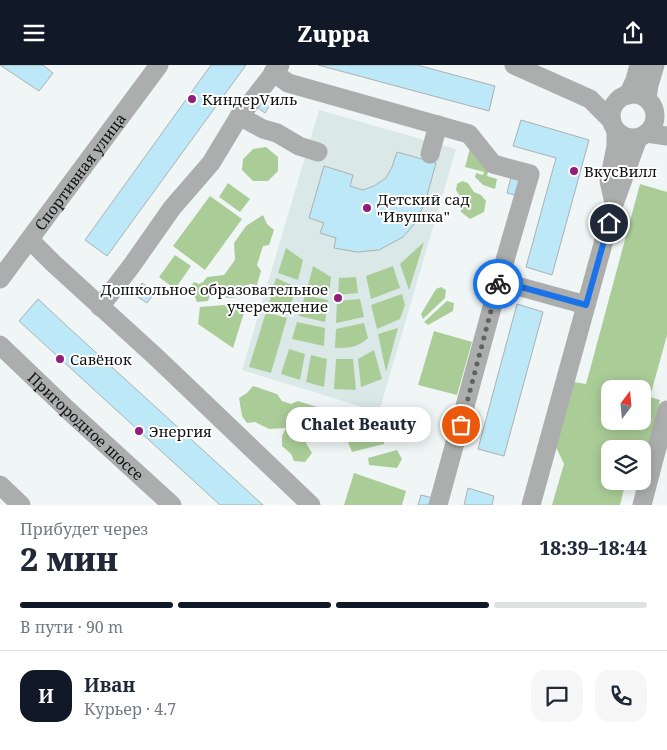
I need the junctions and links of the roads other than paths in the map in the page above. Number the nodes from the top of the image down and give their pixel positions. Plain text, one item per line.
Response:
1 (159, 65) edge
2 (514, 65) edge
3 (639, 65) edge
4 (654, 65) edge
5 (277, 69) edge
6 (624, 97) junction
7 (590, 99) junction
8 (647, 99) junction
9 (239, 116) junction
10 (661, 122) edge
11 (438, 125) junction
12 (614, 125) junction
13 (643, 136) junction
14 (667, 136) edge
15 (318, 152) dead end
16 (430, 154) dead end
17 (614, 204) junction
18 (30, 239) junction
19 (0, 279) edge
20 (499, 281) junction
21 (586, 305) junction
22 (100, 307) junction
23 (0, 345) edge
24 (667, 410) edge
25 (665, 430) edge
26 (0, 485) edge
27 (21, 505) edge
28 (172, 505) edge
29 (311, 505) edge
30 (438, 505) edge
31 (531, 505) edge
32 (642, 505) edge

1 - 18 street, Спортивная улица
2 - 7 street
3 - 6 street
4 - 8 street
5 - 9 street
5 - 11 street
6 - 7 street
6 - 8 street
6 - 12 street
7 - 12 street
8 - 10 street
9 - 15 street
9 - 22 street
10 - 13 street
11 - 16 street
11 - 20 street
12 - 13 street
12 - 17 street
13 - 14 street
13 - 17 street
17 - 21 street
18 - 19 street, Спортивная улица
18 - 22 street
20 - 21 street
20 - 30 street
21 - 31 street
22 - 29 street
23 - 28 street, Пригородное шоссе
24 - 25 street
25 - 32 street
26 - 27 street

